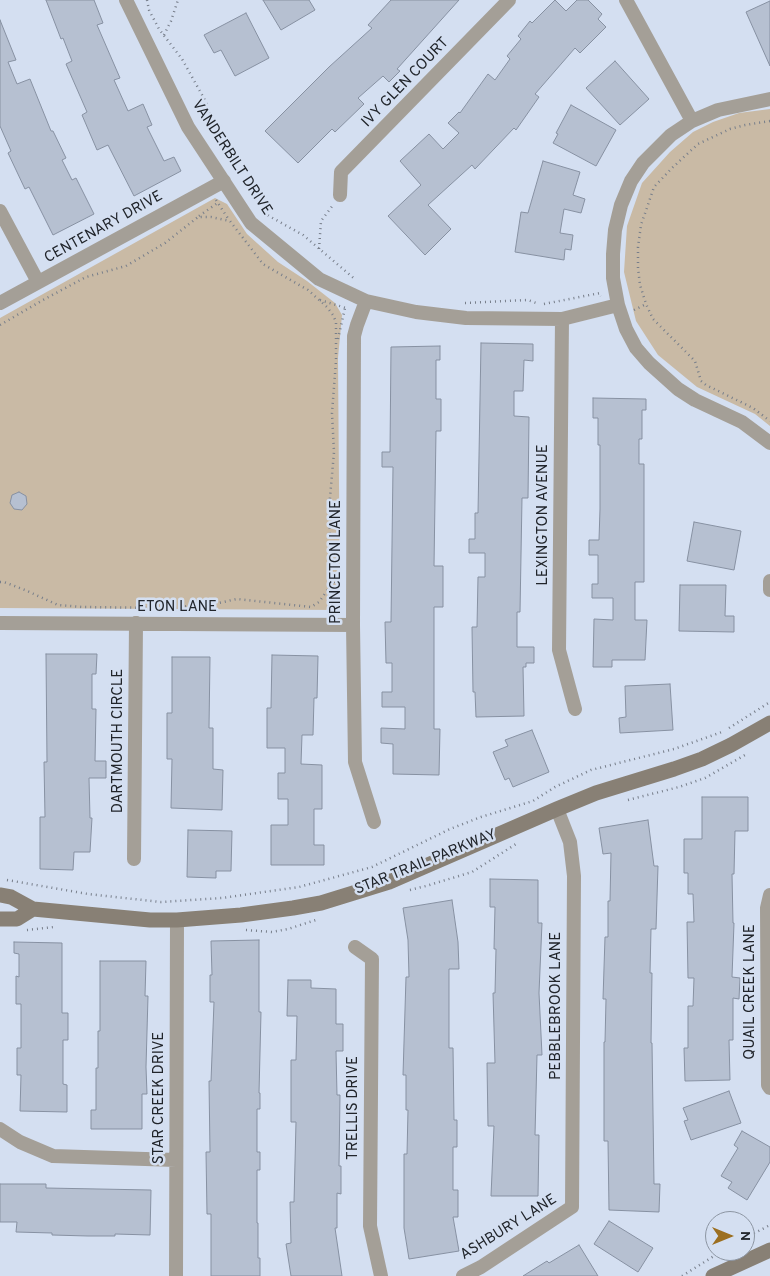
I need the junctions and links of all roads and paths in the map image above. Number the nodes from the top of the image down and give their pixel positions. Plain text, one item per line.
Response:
1 (126, 0) edge
2 (147, 0) edge
3 (178, 0) edge
4 (509, 0) edge
5 (626, 0) edge
6 (164, 35) junction
7 (770, 99) edge
8 (692, 121) junction
9 (770, 121) edge
10 (224, 157) dead end
11 (224, 181) junction
12 (340, 195) joint
13 (259, 208) dead end
14 (0, 211) edge
15 (320, 249) junction
16 (358, 281) dead end
17 (38, 282) junction
18 (318, 299) junction
19 (0, 303) edge
20 (462, 303) dead end
21 (646, 304) junction
22 (364, 307) junction
23 (345, 308) junction
24 (614, 310) junction
25 (562, 319) junction
26 (0, 325) edge
27 (336, 346) junction
28 (770, 421) edge
29 (770, 443) edge
30 (770, 581) edge
31 (0, 582) edge
32 (770, 590) edge
33 (0, 623) edge
34 (136, 624) junction
35 (353, 625) junction
36 (770, 702) edge
37 (575, 709) dead end
38 (770, 723) edge
39 (556, 808) junction
40 (374, 822) dead end
41 (134, 859) dead end
42 (0, 880) edge
43 (770, 895) edge
44 (0, 896) edge
45 (33, 909) junction
46 (0, 919) edge
47 (177, 920) junction
48 (356, 947) dead end
49 (770, 1088) edge
50 (0, 1129) edge
51 (176, 1160) junction
52 (572, 1207) joint
53 (770, 1225) edge
54 (755, 1233) edge
55 (770, 1250) edge
56 (706, 1261) edge
57 (176, 1276) edge
58 (381, 1276) edge
59 (463, 1276) edge
60 (682, 1276) edge
61 (713, 1276) edge

1 - 11 street, VANDERBILT DRIVE
2 - 6 path
3 - 6 path
4 - 12 street, IVY GLEN COURT
5 - 8 street
6 - 10 path
7 - 8 street
8 - 24 street
9 - 21 path
11 - 17 street, CENTENARY DRIVE
11 - 22 street, VANDERBILT DRIVE
12 - 15 path
13 - 15 path
14 - 17 street
15 - 16 path
17 - 19 street, CENTENARY DRIVE
18 - 23 path
18 - 26 path
18 - 27 path
20 - 24 path
21 - 24 path
21 - 28 path
22 - 23 path
22 - 25 street, VANDERBILT DRIVE
22 - 35 street, PRINCETON LANE
23 - 27 path
24 - 25 street, VANDERBILT DRIVE
24 - 29 street
25 - 37 street, LEXINGTON AVENUE
27 - 31 path
30 - 32 street
33 - 34 street, ETON LANE
34 - 35 street, ETON LANE
34 - 41 street, DARTMOUTH CIRCLE
35 - 40 street, PRINCETON LANE
36 - 42 path
38 - 39 street, STAR TRAIL PARKWAY
39 - 47 street, STAR TRAIL PARKWAY
39 - 52 street, PEBBLEBROOK LANE
43 - 49 street, QUAIL CREEK LANE
44 - 45 street, STAR TRAIL PARKWAY
45 - 46 street
45 - 47 street, STAR TRAIL PARKWAY
47 - 51 street, STAR CREEK DRIVE
48 - 58 street, TRELLIS DRIVE
50 - 51 street
51 - 57 street, STAR CREEK DRIVE
52 - 59 street, ASHBURY LANE
53 - 54 path
55 - 61 street
56 - 60 path

